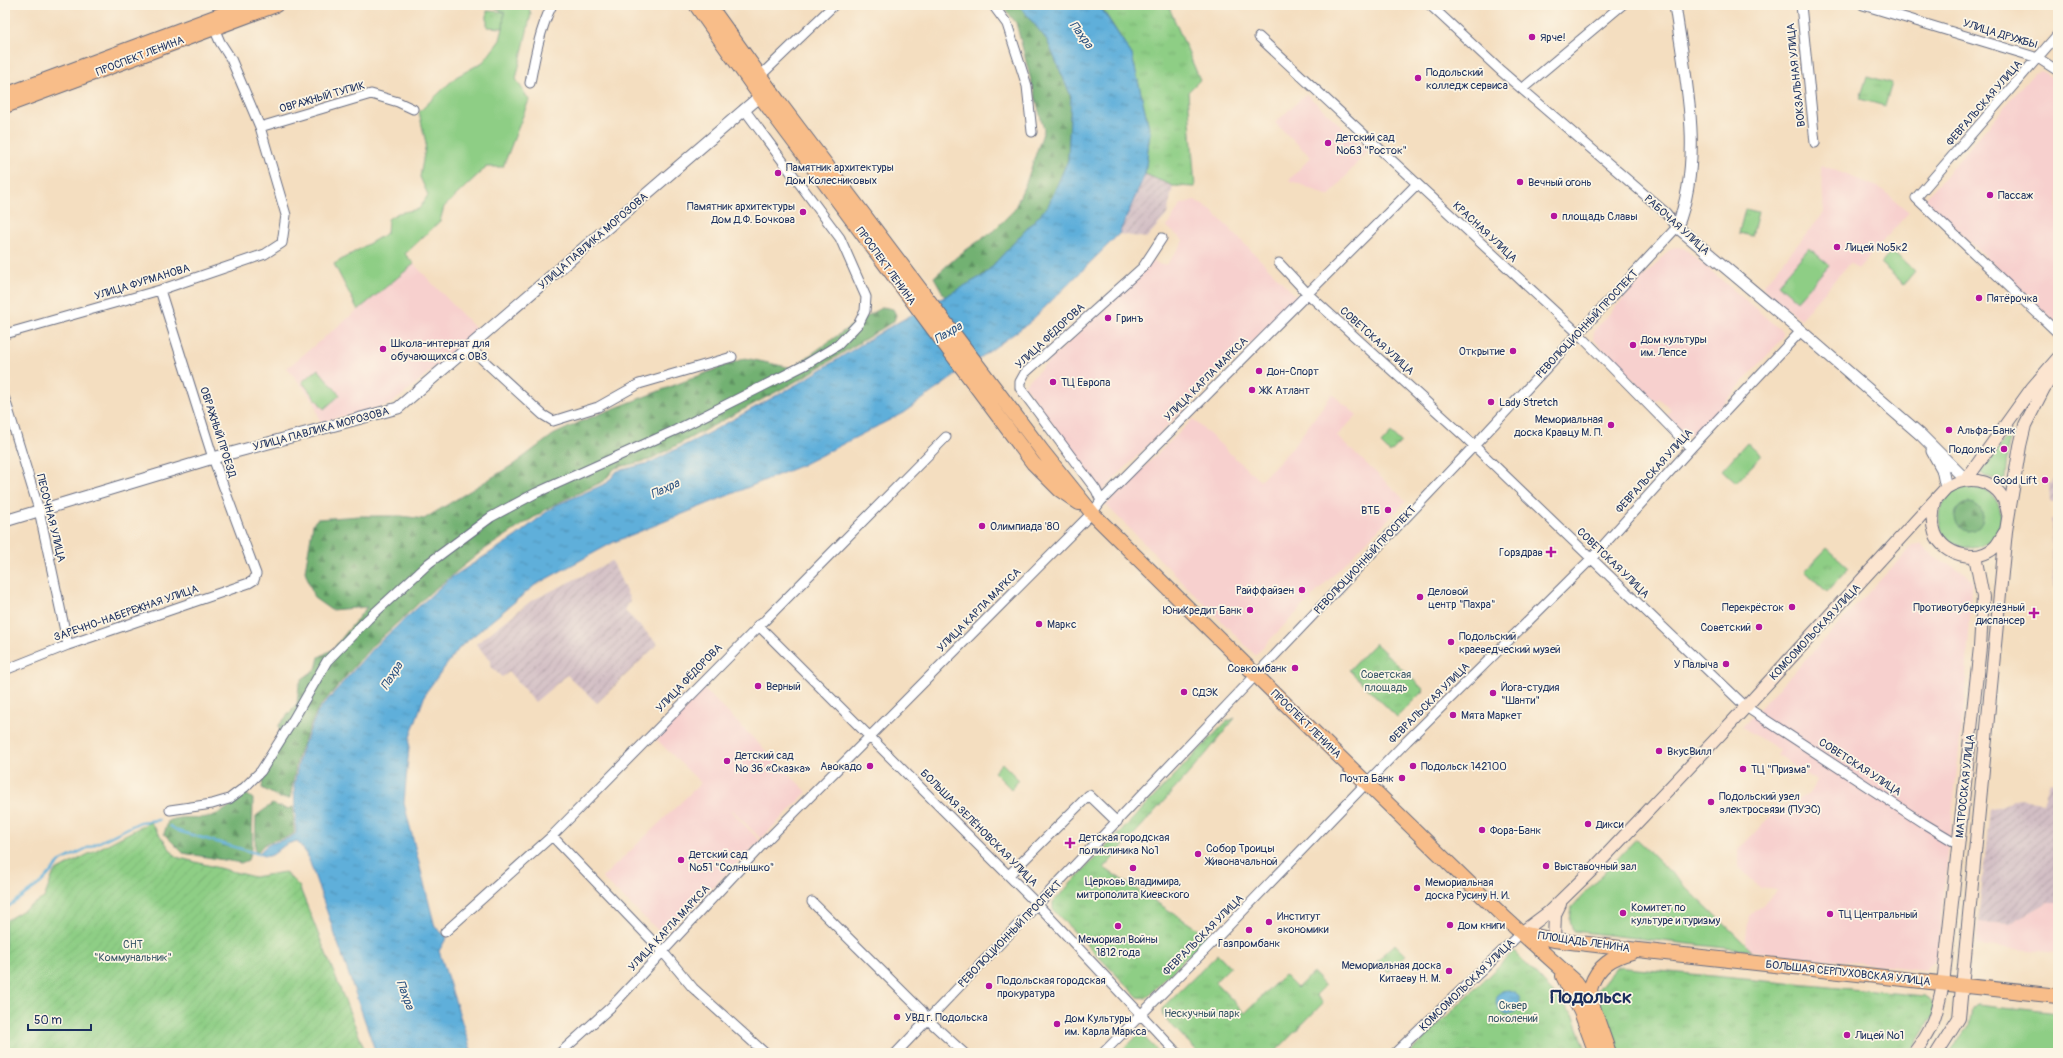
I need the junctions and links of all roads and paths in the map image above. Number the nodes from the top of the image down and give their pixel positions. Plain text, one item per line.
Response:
1 (247, 5) edge
2 (276, 5) edge
3 (552, 5) edge
4 (696, 5) edge
5 (709, 5) edge
6 (834, 5) edge
7 (993, 5) edge
8 (1430, 5) edge
9 (1622, 5) edge
10 (1674, 5) edge
11 (1800, 5) edge
12 (1863, 5) edge
13 (221, 10) edge
14 (214, 28) junction
15 (2058, 34) edge
16 (1259, 37) dead end
17 (2038, 58) junction
18 (2058, 71) edge
19 (760, 76) junction
20 (530, 82) dead end
21 (1522, 89) junction
22 (765, 93) junction
23 (5, 95) edge
24 (5, 106) edge
25 (413, 109) dead end
26 (744, 109) junction
27 (260, 127) junction
28 (1032, 132) dead end
29 (1815, 143) dead end
30 (1416, 185) junction
31 (1677, 227) junction
32 (1162, 238) dead end
33 (1279, 263) dead end
34 (160, 290) junction
35 (1308, 294) junction
36 (1801, 331) junction
37 (2058, 333) edge
38 (5, 334) edge
39 (1578, 334) junction
40 (470, 348) junction
41 (732, 357) dead end
42 (2058, 358) edge
43 (2058, 368) edge
44 (5, 399) edge
45 (946, 437) dead end
46 (1927, 442) junction
47 (1474, 446) junction
48 (1691, 448) junction
49 (213, 458) junction
50 (1966, 480) junction
51 (1946, 488) junction
52 (1101, 501) junction
53 (1935, 501) junction
54 (38, 510) junction
55 (1092, 513) junction
56 (2008, 517) junction
57 (5, 521) edge
58 (2006, 531) junction
59 (1975, 556) junction
60 (1591, 559) junction
61 (254, 580) joint
62 (758, 626) junction
63 (68, 645) junction
64 (5, 670) edge
65 (1256, 675) junction
66 (1746, 707) junction
67 (870, 737) junction
68 (1367, 783) junction
69 (170, 810) dead end
70 (1117, 822) junction
71 (552, 836) junction
72 (1958, 844) junction
73 (1009, 875) junction
74 (1561, 901) junction
75 (812, 902) dead end
76 (1038, 905) junction
77 (445, 932) dead end
78 (1521, 933) junction
79 (1554, 940) junction
80 (1638, 950) junction
81 (663, 952) junction
82 (1559, 968) junction
83 (1943, 984) junction
84 (1963, 986) junction
85 (2058, 996) edge
86 (1593, 1007) junction
87 (1140, 1014) junction
88 (927, 1018) junction
89 (560, 1053) edge
90 (765, 1053) edge
91 (896, 1053) edge
92 (964, 1053) edge
93 (1103, 1053) edge
94 (1177, 1053) edge
95 (1396, 1053) edge
96 (1596, 1053) edge
97 (1609, 1053) edge
98 (1914, 1053) edge
99 (1937, 1053) edge

1 - 13 main road, ПРОСПЕКТ ЛЕНИНА
2 - 14 main road, ПРОСПЕКТ ЛЕНИНА
3 - 20 street
4 - 22 main road, ПРОСПЕКТ ЛЕНИНА
5 - 19 main road, ПРОСПЕКТ ЛЕНИНА
6 - 19 street
7 - 28 street
8 - 21 street, РАБОЧАЯ УЛИЦА
9 - 21 street
10 - 31 street, РЕВОЛЮЦИОННЫЙ ПРОСПЕКТ
11 - 29 street, ВОКЗАЛЬНАЯ УЛИЦА
12 - 17 street, УЛИЦА ДРУЖБЫ
13 - 23 main road, ПРОСПЕКТ ЛЕНИНА
14 - 24 main road, ПРОСПЕКТ ЛЕНИНА
14 - 27 street
15 - 17 street, ФЕВРАЛЬСКАЯ УЛИЦА
16 - 30 street, КРАСНАЯ УЛИЦА
17 - 18 street, УЛИЦА ДРУЖБЫ
17 - 37 street, ФЕВРАЛЬСКАЯ УЛИЦА
19 - 22 main road, ПРОСПЕКТ ЛЕНИНА
21 - 31 street, РАБОЧАЯ УЛИЦА
22 - 26 street, УЛИЦА ПАВЛИКА МОРОЗОВА
22 - 55 main road, ПРОСПЕКТ ЛЕНИНА
22 - 55 main road, ПРОСПЕКТ ЛЕНИНА
25 - 27 street, ОВРАЖНЫЙ ТУПИК
26 - 40 street, УЛИЦА ПАВЛИКА МОРОЗОВА
26 - 69 street
27 - 34 street, УЛИЦА ФУРМАНОВА
30 - 35 street, УЛИЦА КАРЛА МАРКСА
30 - 39 street, КРАСНАЯ УЛИЦА
31 - 36 street, РАБОЧАЯ УЛИЦА
31 - 39 street, РЕВОЛЮЦИОННЫЙ ПРОСПЕКТ
32 - 52 street, УЛИЦА ФЁДОРОВА
33 - 35 street, СОВЕТСКАЯ УЛИЦА
34 - 38 street, УЛИЦА ФУРМАНОВА
34 - 49 street, ОВРАЖНЫЙ ПРОЕЗД
35 - 47 street, СОВЕТСКАЯ УЛИЦА
35 - 52 street, УЛИЦА КАРЛА МАРКСА
36 - 46 street, РАБОЧАЯ УЛИЦА
36 - 48 street, ФЕВРАЛЬСКАЯ УЛИЦА
39 - 47 street, РЕВОЛЮЦИОННЫЙ ПРОСПЕКТ
39 - 48 street, КРАСНАЯ УЛИЦА
40 - 41 street
40 - 49 street, УЛИЦА ПАВЛИКА МОРОЗОВА
42 - 50 main road
43 - 56 main road
44 - 54 street, ПЕСОЧНАЯ УЛИЦА
45 - 62 street, УЛИЦА ФЁДОРОВА
46 - 50 street, РАБОЧАЯ УЛИЦА
46 - 51 street, РАБОЧАЯ УЛИЦА
47 - 60 street, СОВЕТСКАЯ УЛИЦА
47 - 65 street, РЕВОЛЮЦИОННЫЙ ПРОСПЕКТ
48 - 60 street, ФЕВРАЛЬСКАЯ УЛИЦА
49 - 54 street, УЛИЦА ПАВЛИКА МОРОЗОВА
49 - 61 street, ОВРАЖНЫЙ ПРОЕЗД
50 - 51 main road, КОМСОМОЛЬСКАЯ УЛИЦА
50 - 56 main road
51 - 53 main road, КОМСОМОЛЬСКАЯ УЛИЦА
52 - 55 street, УЛИЦА КАРЛА МАРКСА
53 - 59 main road
53 - 66 main road, КОМСОМОЛЬСКАЯ УЛИЦА
54 - 57 street, УЛИЦА ПАВЛИКА МОРОЗОВА
54 - 63 street, ПЕСОЧНАЯ УЛИЦА
55 - 65 main road, ПРОСПЕКТ ЛЕНИНА
55 - 67 street, УЛИЦА КАРЛА МАРКСА
56 - 58 main road
58 - 59 main road
58 - 84 main road, МАТРОССКАЯ УЛИЦА
59 - 72 main road, МАТРОССКАЯ УЛИЦА
60 - 66 street, СОВЕТСКАЯ УЛИЦА
60 - 68 street, ФЕВРАЛЬСКАЯ УЛИЦА
61 - 63 street, ЗАРЕЧНО-НАБЕРЕЖНАЯ УЛИЦА
62 - 67 street, БОЛЬШАЯ ЗЕЛЁНОВСКАЯ УЛИЦА
62 - 71 street, УЛИЦА ФЁДОРОВА
63 - 64 street, ЗАРЕЧНО-НАБЕРЕЖНАЯ УЛИЦА
65 - 68 main road, ПРОСПЕКТ ЛЕНИНА
65 - 70 street, РЕВОЛЮЦИОННЫЙ ПРОСПЕКТ
66 - 72 street, СОВЕТСКАЯ УЛИЦА
66 - 74 main road, КОМСОМОЛЬСКАЯ УЛИЦА
67 - 73 street, БОЛЬШАЯ ЗЕЛЁНОВСКАЯ УЛИЦА
67 - 81 street, УЛИЦА КАРЛА МАРКСА
68 - 78 main road, ПРОСПЕКТ ЛЕНИНА
68 - 87 street, ФЕВРАЛЬСКАЯ УЛИЦА
70 - 73 street
70 - 76 street, РЕВОЛЮЦИОННЫЙ ПРОСПЕКТ
71 - 77 street, УЛИЦА ФЁДОРОВА
71 - 81 street
72 - 83 main road, МАТРОССКАЯ УЛИЦА
73 - 76 street, БОЛЬШАЯ ЗЕЛЁНОВСКАЯ УЛИЦА
74 - 78 main road, КОМСОМОЛЬСКАЯ УЛИЦА
74 - 79 main road
75 - 88 street
76 - 87 street, БОЛЬШАЯ ЗЕЛЁНОВСКАЯ УЛИЦА
76 - 88 street, РЕВОЛЮЦИОННЫЙ ПРОСПЕКТ
78 - 79 main road, ПЛОЩАДЬ ЛЕНИНА
78 - 82 main road, ПЛОЩАДЬ ЛЕНИНА
78 - 95 street, КОМСОМОЛЬСКАЯ УЛИЦА
79 - 80 main road, ПЛОЩАДЬ ЛЕНИНА
79 - 82 main road
80 - 83 main road, БОЛЬШАЯ СЕРПУХОВСКАЯ УЛИЦА
80 - 86 main road, ПЛОЩАДЬ ЛЕНИНА
81 - 89 street, УЛИЦА КАРЛА МАРКСА
81 - 90 street
82 - 86 main road, ПЛОЩАДЬ ЛЕНИНА
82 - 96 main road
83 - 84 main road, БОЛЬШАЯ СЕРПУХОВСКАЯ УЛИЦА
83 - 98 main road, МАТРОССКАЯ УЛИЦА
84 - 85 main road, БОЛЬШАЯ СЕРПУХОВСКАЯ УЛИЦА
84 - 99 main road, МАТРОССКАЯ УЛИЦА
86 - 97 main road
87 - 93 street, ФЕВРАЛЬСКАЯ УЛИЦА
87 - 94 street, БОЛЬШАЯ ЗЕЛЁНОВСКАЯ УЛИЦА
88 - 91 street, РЕВОЛЮЦИОННЫЙ ПРОСПЕКТ
88 - 92 street

